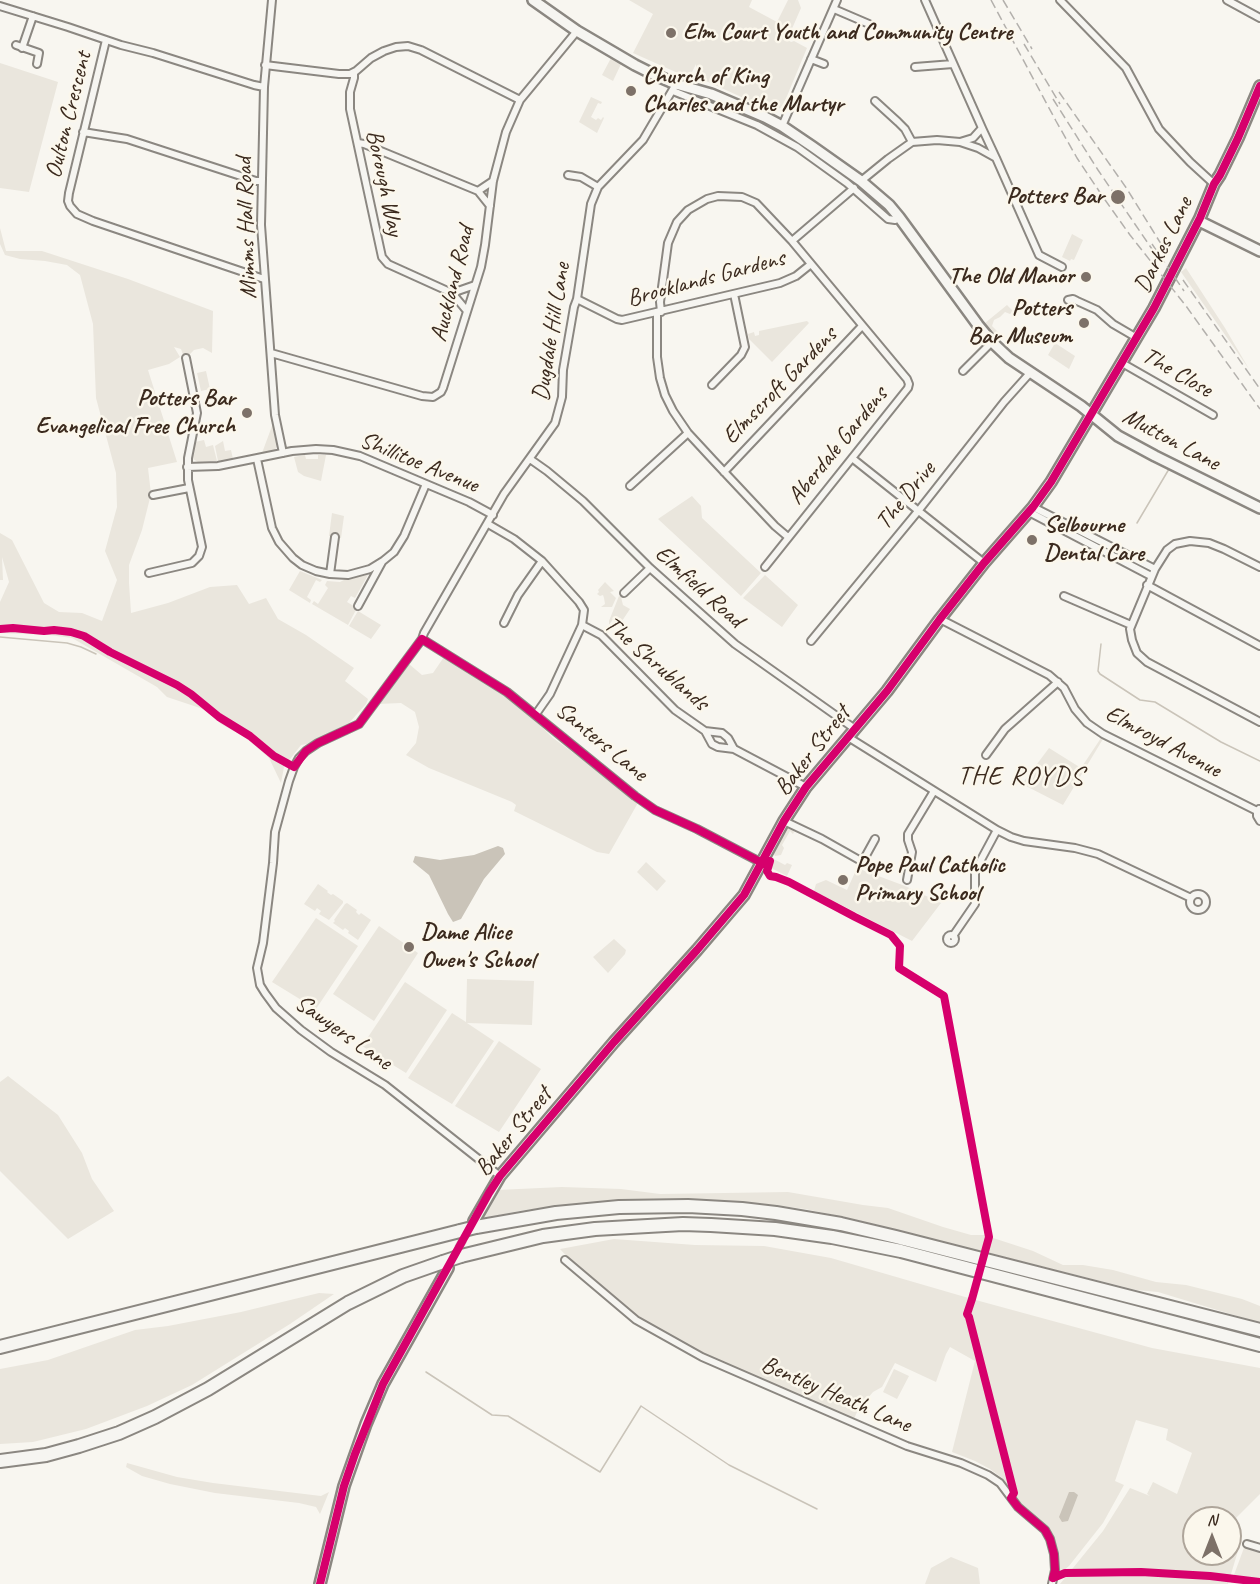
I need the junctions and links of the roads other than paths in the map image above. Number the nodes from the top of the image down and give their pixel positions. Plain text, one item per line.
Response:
1 (272, 0) edge
2 (533, 0) edge
3 (837, 0) edge
4 (925, 0) edge
5 (1060, 0) edge
6 (1227, 0) edge
7 (0, 6) edge
8 (834, 9) junction
9 (33, 16) junction
10 (1260, 18) edge
11 (869, 24) dead end
12 (577, 31) junction
13 (106, 40) junction
14 (811, 58) junction
15 (37, 64) dead end
16 (824, 64) dead end
17 (953, 64) junction
18 (265, 65) junction
19 (915, 67) dead end
20 (354, 73) junction
21 (1260, 86) edge
22 (264, 87) junction
23 (674, 87) junction
24 (520, 100) junction
25 (875, 101) dead end
26 (782, 126) junction
27 (982, 128) junction
28 (83, 132) junction
29 (912, 142) junction
30 (960, 142) junction
31 (358, 143) junction
32 (800, 143) junction
33 (996, 158) junction
34 (568, 175) dead end
35 (262, 181) junction
36 (493, 181) junction
37 (1214, 184) junction
38 (857, 185) junction
39 (598, 187) junction
40 (478, 191) junction
41 (490, 206) junction
42 (1198, 221) junction
43 (792, 241) junction
44 (1260, 251) edge
45 (811, 264) junction
46 (1062, 267) dead end
47 (264, 279) junction
48 (476, 285) junction
49 (452, 293) junction
50 (734, 294) junction
51 (577, 298) junction
52 (1068, 300) dead end
53 (467, 311) junction
54 (659, 312) junction
55 (862, 326) junction
56 (1137, 338) junction
57 (992, 342) junction
58 (271, 353) junction
59 (186, 358) dead end
60 (1122, 363) junction
61 (963, 371) dead end
62 (1030, 373) junction
63 (712, 385) dead end
64 (1091, 415) junction
65 (1213, 415) dead end
66 (688, 433) junction
67 (283, 453) junction
68 (852, 458) junction
69 (257, 459) junction
70 (530, 459) junction
71 (187, 467) junction
72 (724, 472) junction
73 (426, 484) junction
74 (630, 486) dead end
75 (189, 488) junction
76 (153, 495) dead end
77 (1260, 508) edge
78 (919, 510) junction
79 (1030, 510) junction
80 (493, 514) junction
81 (488, 524) junction
82 (335, 537) dead end
83 (788, 537) junction
84 (383, 561) junction
85 (542, 561) junction
86 (984, 563) junction
87 (765, 567) dead end
88 (1260, 567) edge
89 (650, 568) junction
90 (1155, 569) junction
91 (149, 573) dead end
92 (330, 574) junction
93 (1151, 576) junction
94 (1147, 585) junction
95 (624, 593) dead end
96 (1064, 596) dead end
97 (358, 606) dead end
98 (940, 620) junction
99 (504, 623) dead end
100 (582, 625) junction
101 (1131, 625) junction
102 (422, 639) junction
103 (811, 641) dead end
104 (1260, 646) edge
105 (1058, 682) junction
106 (536, 714) junction
107 (1260, 722) edge
108 (855, 729) junction
109 (705, 731) junction
110 (848, 737) junction
111 (734, 749) junction
112 (986, 755) dead end
113 (294, 767) joint
114 (806, 787) junction
115 (934, 791) junction
116 (1259, 810) edge
117 (784, 821) junction
118 (1260, 821) edge
119 (997, 830) junction
120 (875, 839) dead end
121 (762, 863) junction
122 (907, 880) dead end
123 (1191, 898) dead end
124 (953, 936) dead end
125 (500, 1176) junction
126 (475, 1224) junction
127 (565, 1260) dead end
128 (446, 1265) junction
129 (1260, 1330) edge
130 (1260, 1345) edge
131 (0, 1347) edge
132 (0, 1461) edge
133 (1247, 1544) dead end
134 (1260, 1548) edge
135 (320, 1584) edge
136 (1052, 1584) edge

1 - 18 street, Mimms Hall Road
2 - 12 street, Mutton Lane
3 - 8 street
4 - 17 street
5 - 37 street
6 - 10 street
7 - 9 street
8 - 11 street
8 - 14 street
9 - 13 street
9 - 15 street
12 - 23 street, Mutton Lane
12 - 24 street, Auckland Road
13 - 22 street
13 - 28 street, Oulton Crescent
14 - 16 street
14 - 26 street
17 - 19 street
17 - 27 street
18 - 20 street
18 - 22 street, Mimms Hall Road
20 - 24 street
20 - 31 street, Borough Way
21 - 37 street, Darkes Lane
22 - 35 street, Mimms Hall Road
23 - 26 street, Mutton Lane
23 - 32 street, Mutton Lane
23 - 39 street, Dugdale Hill Lane
24 - 36 street, Auckland Road
25 - 29 street
26 - 32 street, Mutton Lane
27 - 30 street
27 - 33 street
28 - 35 street
28 - 47 street, Oulton Crescent
29 - 30 street
29 - 38 street
30 - 33 street
31 - 40 street
31 - 49 street, Borough Way
32 - 38 street, Mutton Lane
33 - 46 street
34 - 39 street
35 - 47 street, Mimms Hall Road
36 - 40 street
36 - 41 street, Auckland Road
37 - 42 street, Darkes Lane
38 - 43 street
38 - 57 street, Mutton Lane
39 - 51 street, Dugdale Hill Lane
40 - 41 street
41 - 48 street, Auckland Road
42 - 44 street
42 - 56 street, Darkes Lane
43 - 45 street, Aberdale Gardens
43 - 54 street, Aberdale Gardens
45 - 50 street, Brooklands Gardens
45 - 55 street, Aberdale Gardens
47 - 58 street, Mimms Hall Road
48 - 49 street
48 - 53 street, Auckland Road
49 - 53 street, Borough Way
50 - 54 street, Brooklands Gardens
50 - 63 street
51 - 54 street, Brooklands Gardens
51 - 70 street, Dugdale Hill Lane
52 - 56 street
53 - 58 street, Auckland Road
54 - 66 street, Aberdale Gardens
55 - 68 street, Aberdale Gardens
55 - 72 street, Elmscroft Gardens
56 - 60 street, Darkes Lane
57 - 61 street
57 - 62 street, Mutton Lane
58 - 67 street, Mimms Hall Road
59 - 71 street
60 - 64 street, Darkes Lane
60 - 65 street, The Close
62 - 64 street, Mutton Lane
62 - 78 street, The Drive
64 - 77 street, Mutton Lane
64 - 79 street, Baker Street
66 - 72 street, Aberdale Gardens
66 - 74 street
67 - 69 street, Shillitoe Avenue
67 - 73 street, Shillitoe Avenue
68 - 78 street
68 - 83 street, Aberdale Gardens
69 - 71 street, Shillitoe Avenue
69 - 92 street
70 - 80 street, Dugdale Hill Lane
70 - 89 street, Elmfield Road
71 - 75 street
72 - 83 street, Aberdale Gardens
73 - 80 street, Shillitoe Avenue
73 - 84 street
75 - 76 street
75 - 91 street
78 - 86 street
78 - 103 street, The Drive
79 - 86 street, Baker Street
79 - 90 street
79 - 93 street
80 - 81 street, Dugdale Hill Lane
81 - 85 street
81 - 102 street, Dugdale Hill Lane
82 - 92 street
83 - 87 street, Aberdale Gardens
84 - 92 street
84 - 97 street
85 - 99 street
85 - 100 street
86 - 98 street, Baker Street
88 - 90 street
89 - 95 street
89 - 108 street, Elmfield Road
90 - 93 street
93 - 94 street
94 - 101 street
94 - 104 street
96 - 101 street
98 - 105 street, Elmroyd Avenue
98 - 108 street, Baker Street
100 - 106 street
100 - 109 street, The Shrublands
101 - 107 street
102 - 106 street, Santers Lane
102 - 113 street, Dugdale Hill Lane
105 - 112 street
105 - 116 street, Elmroyd Avenue
106 - 121 street, Santers Lane
108 - 110 street, Baker Street
109 - 111 street, The Shrublands
109 - 111 street, The Shrublands
110 - 114 street, Baker Street
110 - 115 street
111 - 114 street, The Shrublands
113 - 125 street, Sawyers Lane
114 - 117 street, Baker Street
115 - 119 street
115 - 122 street
116 - 118 street, Elmroyd Avenue
117 - 120 street
117 - 121 street, Baker Street
119 - 123 street
119 - 124 street
121 - 125 street, Baker Street
125 - 126 street, Baker Street
126 - 129 highway
126 - 131 highway, bridge
127 - 136 street, Bentley Heath Lane
128 - 130 highway, bridge
128 - 132 highway
128 - 135 street
133 - 134 street

